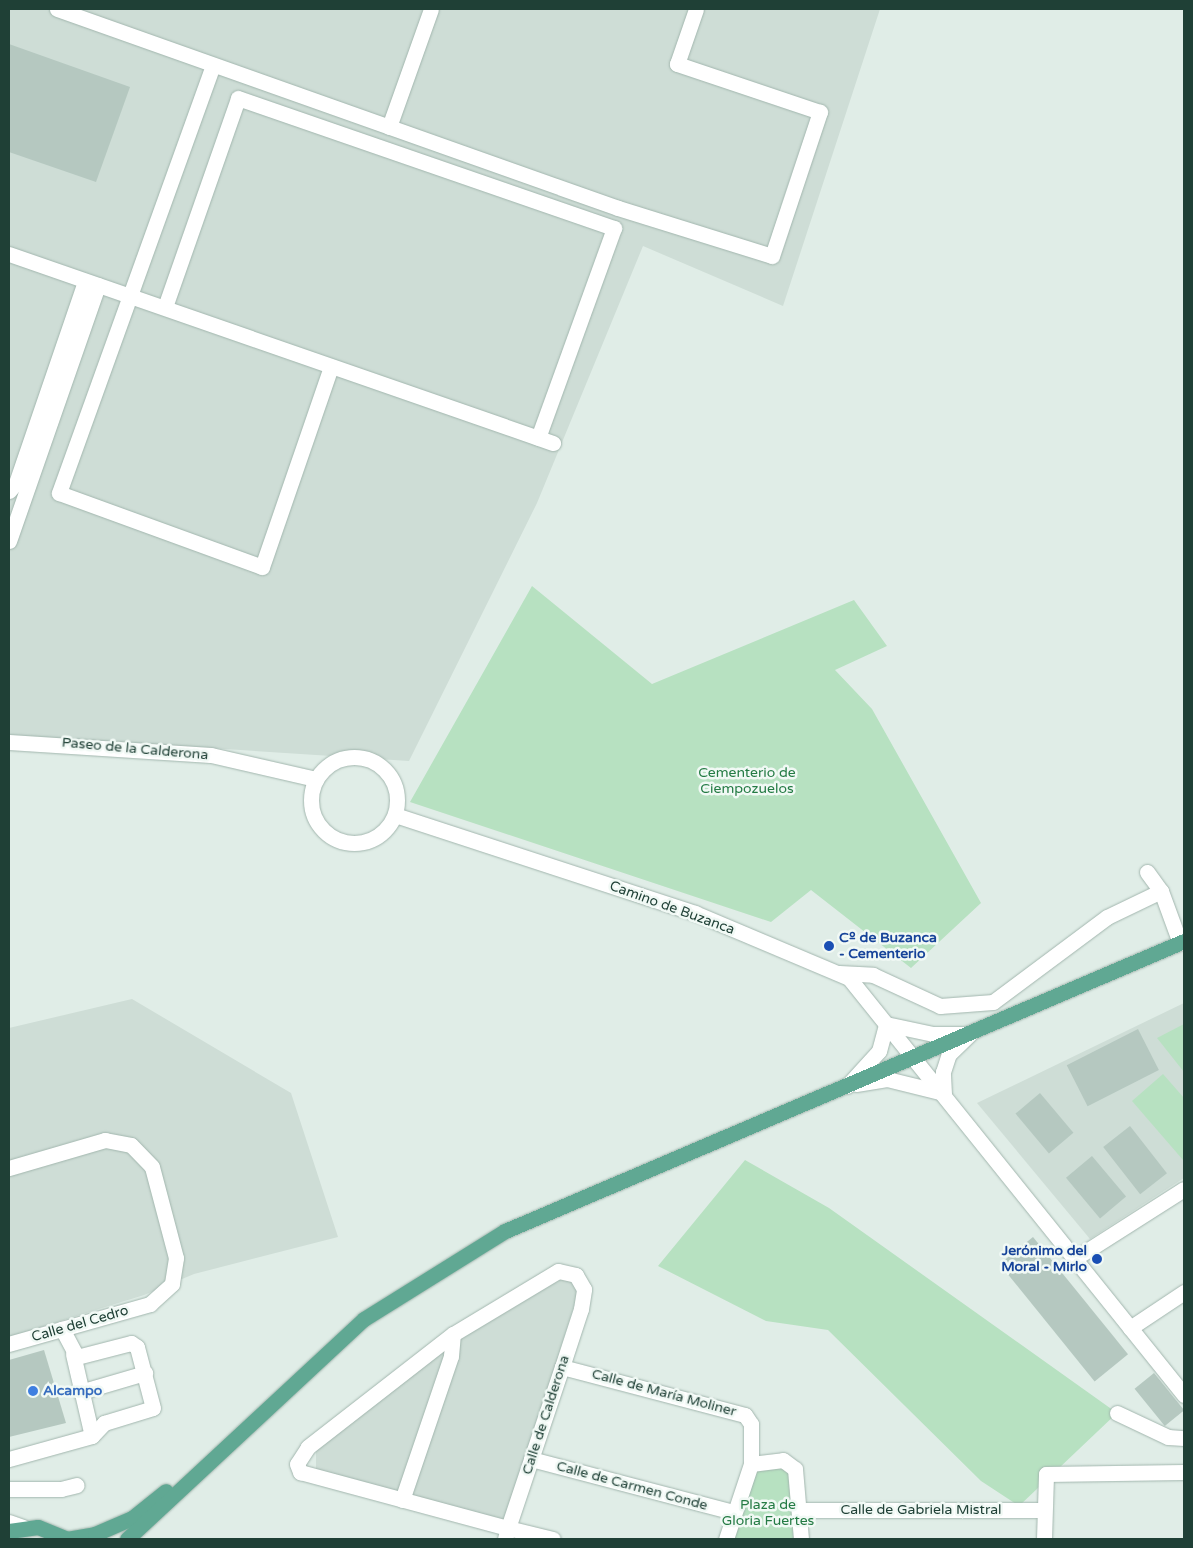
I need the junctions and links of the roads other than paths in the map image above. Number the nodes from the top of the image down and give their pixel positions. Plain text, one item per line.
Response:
1 (57, 9) edge
2 (431, 9) edge
3 (696, 9) edge
4 (213, 66) junction
5 (389, 127) junction
6 (9, 254) edge
7 (92, 283) junction
8 (128, 296) junction
9 (165, 308) junction
10 (331, 367) junction
11 (538, 438) junction
12 (553, 443) dead end
13 (9, 491) edge
14 (9, 541) edge
15 (9, 742) edge
16 (314, 786) junction
17 (395, 816) junction
18 (1147, 872) dead end
19 (1161, 891) junction
20 (1182, 942) edge
21 (837, 973) junction
22 (886, 1024) junction
23 (970, 1034) junction
24 (914, 1058) junction
25 (847, 1086) junction
26 (944, 1094) junction
27 (9, 1168) edge
28 (1184, 1189) edge
29 (1074, 1259) junction
30 (1184, 1292) edge
31 (1130, 1328) junction
32 (62, 1329) junction
33 (453, 1334) junction
34 (9, 1344) edge
35 (73, 1354) junction
36 (562, 1367) junction
37 (145, 1373) junction
38 (80, 1392) junction
39 (1184, 1395) edge
40 (1117, 1413) dead end
41 (245, 1427) junction
42 (92, 1436) junction
43 (1184, 1438) edge
44 (9, 1459) edge
45 (531, 1460) junction
46 (751, 1464) junction
47 (1184, 1472) edge
48 (77, 1484) dead end
49 (9, 1489) edge
50 (402, 1500) junction
51 (799, 1510) junction
52 (1044, 1510) junction
53 (733, 1512) junction
54 (13, 1527) edge
55 (507, 1534) edge
56 (67, 1539) edge
57 (127, 1539) edge
58 (554, 1539) edge
59 (726, 1539) edge
60 (802, 1539) edge
61 (1044, 1539) edge

1 - 4 street
2 - 5 street
3 - 5 street
4 - 5 street
4 - 8 street
6 - 7 street
7 - 8 street
7 - 13 street
7 - 14 street
8 - 9 street
8 - 10 street
9 - 10 street
9 - 11 street
10 - 11 street
11 - 12 street
15 - 16 street, Paseo de la Calderona
16 - 17 street
16 - 17 street
17 - 21 street, Camino de Buzanca
18 - 19 street
19 - 20 street
19 - 21 street
20 - 23 main road
21 - 22 street, Camino de Buzanca
22 - 23 street
22 - 24 street, Camino de Buzanca
22 - 25 street
23 - 24 main road
23 - 26 street
24 - 25 main road
24 - 26 street, Camino de Buzanca
25 - 26 street
25 - 41 main road
26 - 29 street, Camino de Buzanca
27 - 32 street, Calle del Cedro
28 - 29 street
29 - 31 street, Camino de Buzanca
30 - 31 street
31 - 39 street, Camino de Buzanca
32 - 34 street, Calle del Cedro
32 - 35 street
33 - 36 street, Calle de Calderona
33 - 50 street
33 - 50 street
35 - 37 street
35 - 38 street
36 - 45 street, Calle de Calderona
36 - 46 street, Calle de María Moliner
37 - 38 street
37 - 42 street
38 - 42 street
40 - 43 street
41 - 56 main road
41 - 57 main road
42 - 44 street
45 - 53 street, Calle de Carmen Conde
45 - 55 street, Calle de Calderona
46 - 51 street
46 - 53 street
47 - 52 street
48 - 49 street
50 - 55 street
51 - 52 street, Calle de Gabriela Mistral
51 - 60 street
52 - 61 street
53 - 59 street
54 - 56 main road
55 - 58 street

